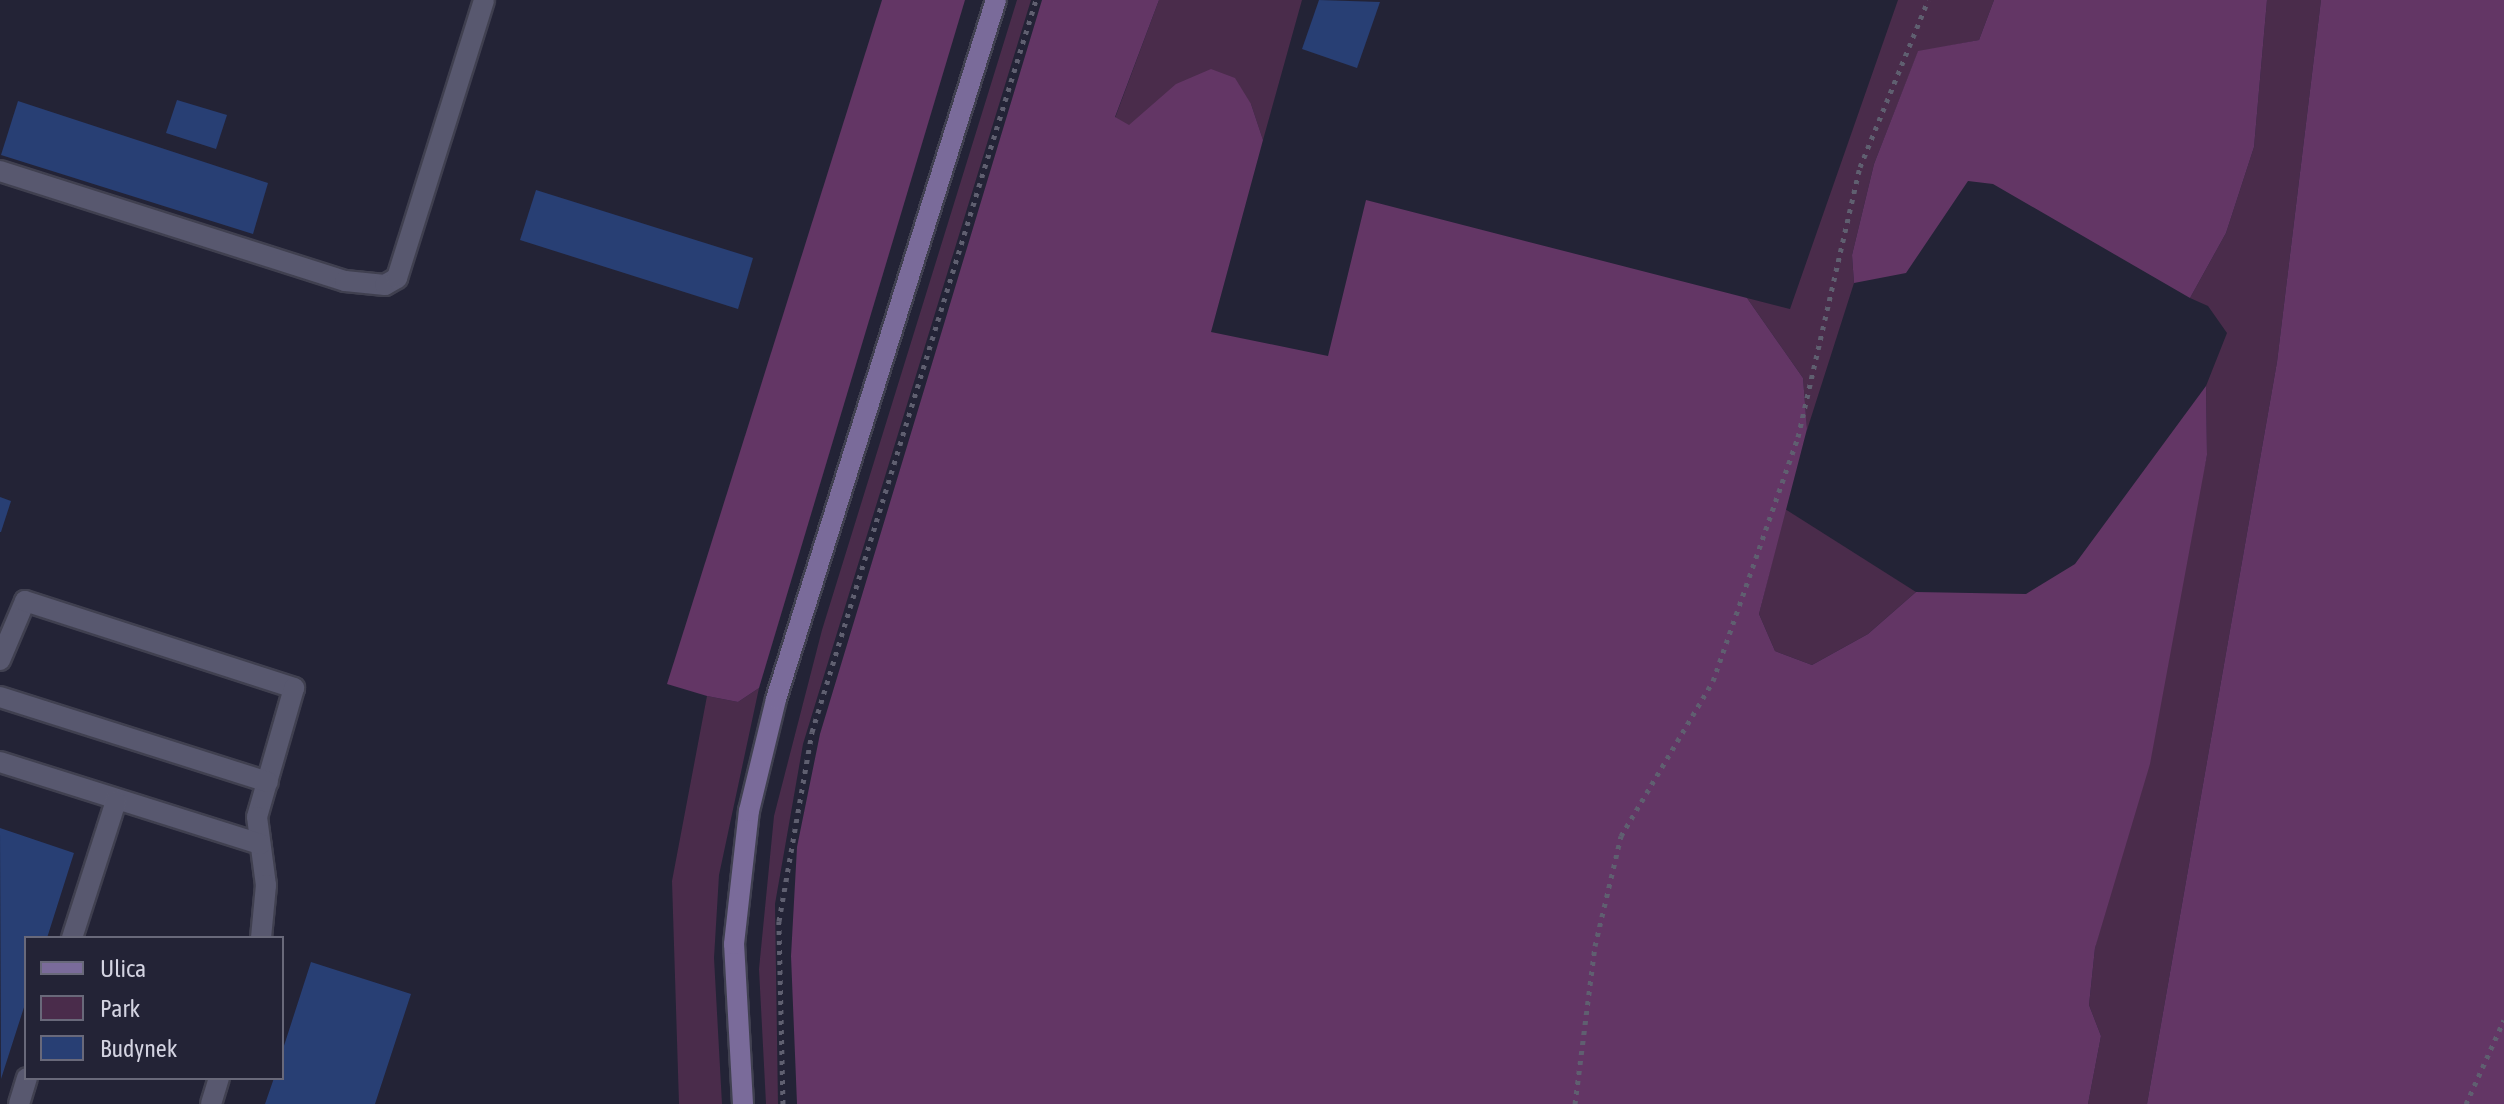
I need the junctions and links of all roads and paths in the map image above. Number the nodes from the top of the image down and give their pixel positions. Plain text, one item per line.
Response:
1 (484, 0) edge
2 (996, 0) edge
3 (1036, 0) edge
4 (1928, 0) edge
5 (0, 171) edge
6 (0, 660) edge
7 (0, 697) edge
8 (0, 762) edge
9 (268, 782) junction
10 (116, 801) junction
11 (260, 844) junction
12 (73, 936) edge
13 (261, 936) edge
14 (2504, 1020) edge
15 (26, 1080) edge
16 (218, 1080) edge
17 (19, 1104) edge
18 (211, 1104) edge
19 (743, 1104) edge
20 (783, 1104) edge
21 (1575, 1104) edge
22 (2466, 1104) edge

1 - 5 lane
2 - 19 main road
3 - 20 path
4 - 21 path
6 - 9 lane
7 - 9 lane
8 - 10 lane
9 - 11 lane
10 - 11 lane
10 - 12 lane
11 - 13 lane
14 - 22 path
15 - 17 lane
16 - 18 lane

